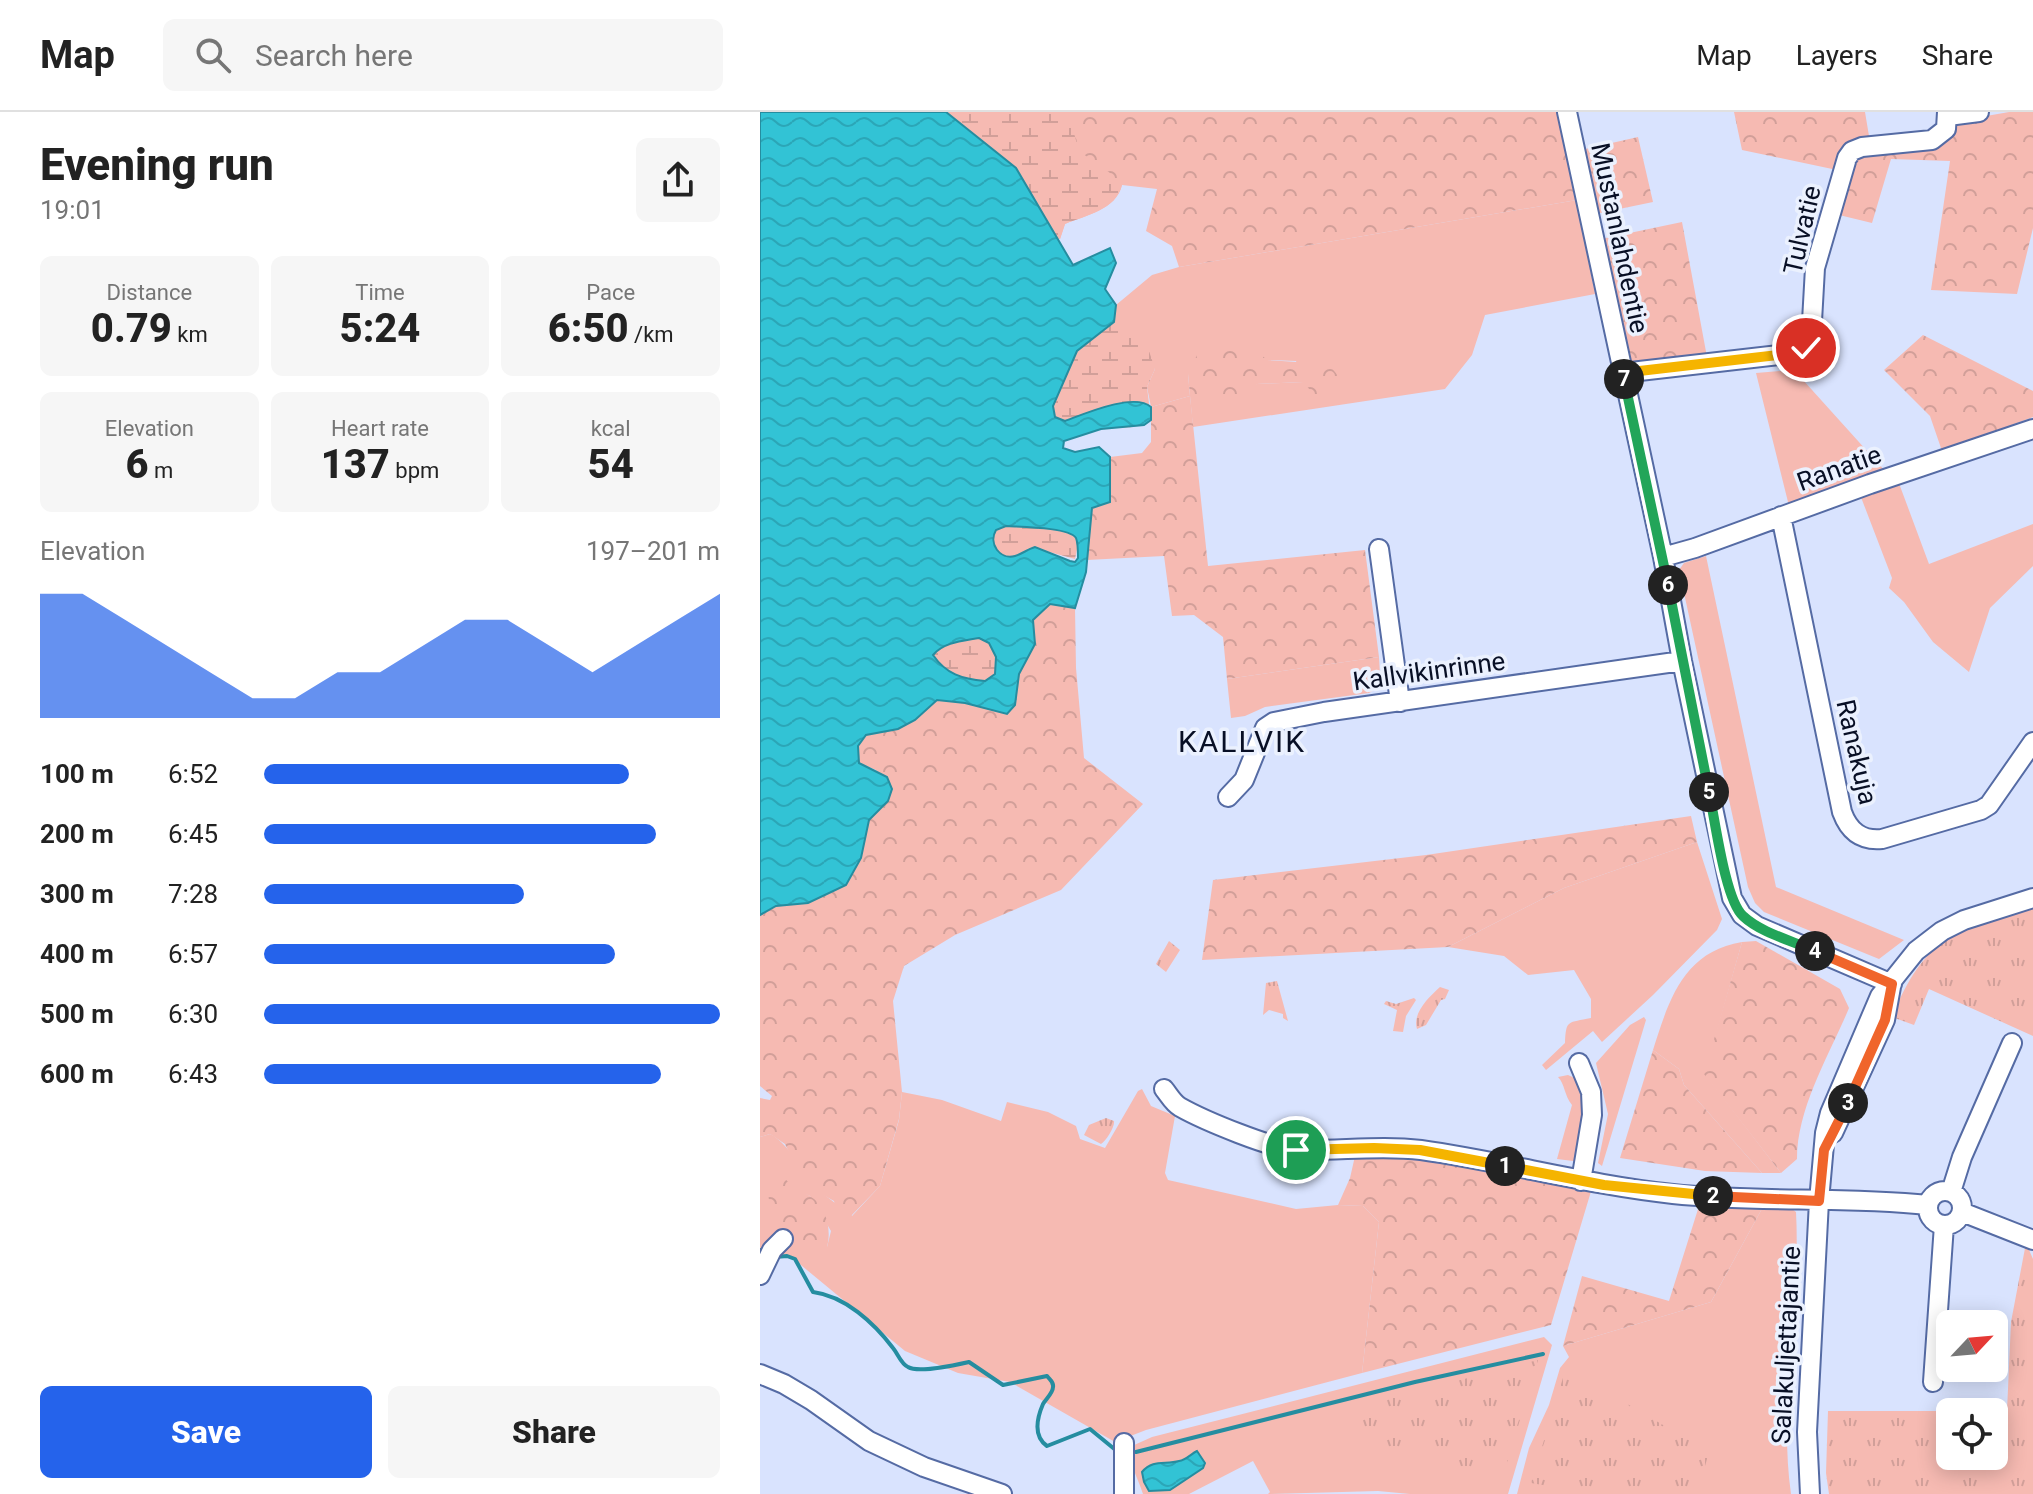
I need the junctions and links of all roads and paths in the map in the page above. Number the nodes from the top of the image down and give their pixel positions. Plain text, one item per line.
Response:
1 (1567, 112) edge
2 (1979, 112) edge
3 (1947, 114) edge
4 (1622, 373) junction
5 (2033, 429) edge
6 (1781, 516) junction
7 (1379, 549) dead end
8 (1663, 557) junction
9 (1682, 661) junction
10 (1400, 702) junction
11 (2033, 742) edge
12 (1228, 797) dead end
13 (2033, 898) edge
14 (1892, 984) junction
15 (2012, 1043) dead end
16 (1579, 1063) dead end
17 (1164, 1089) dead end
18 (1581, 1181) junction
19 (1951, 1192) junction
20 (1819, 1201) junction
21 (1928, 1205) junction
22 (1962, 1212) junction
23 (1944, 1225) junction
24 (783, 1239) dead end
25 (2033, 1240) edge
26 (760, 1275) edge
27 (760, 1374) edge
28 (1933, 1382) dead end
29 (1124, 1443) dead end
30 (1002, 1494) edge
31 (1124, 1494) edge
32 (1810, 1494) edge

1 - 4 street, Mustanlahdentie
2 - 3 street
3 - 4 street, Tulvatie
4 - 8 street, Mustanlahdentie
5 - 6 street, Ranatie
6 - 8 street, Ranatie
6 - 11 street, Ranakuja
7 - 10 street
8 - 9 street, Mustanlahdentie
9 - 10 street, Kallvikinrinne
9 - 14 street, Mustanlahdentie
10 - 12 street, Kallvikinrinne
13 - 14 street, Salakuljettajantie
14 - 20 street, Salakuljettajantie
15 - 19 street
16 - 18 street
17 - 18 street
18 - 20 street
19 - 21 street
19 - 22 street
20 - 21 street
20 - 32 street, Salakuljettajantie
21 - 23 street
22 - 23 street
22 - 25 street
23 - 28 street
24 - 26 street
27 - 30 street
29 - 31 street

